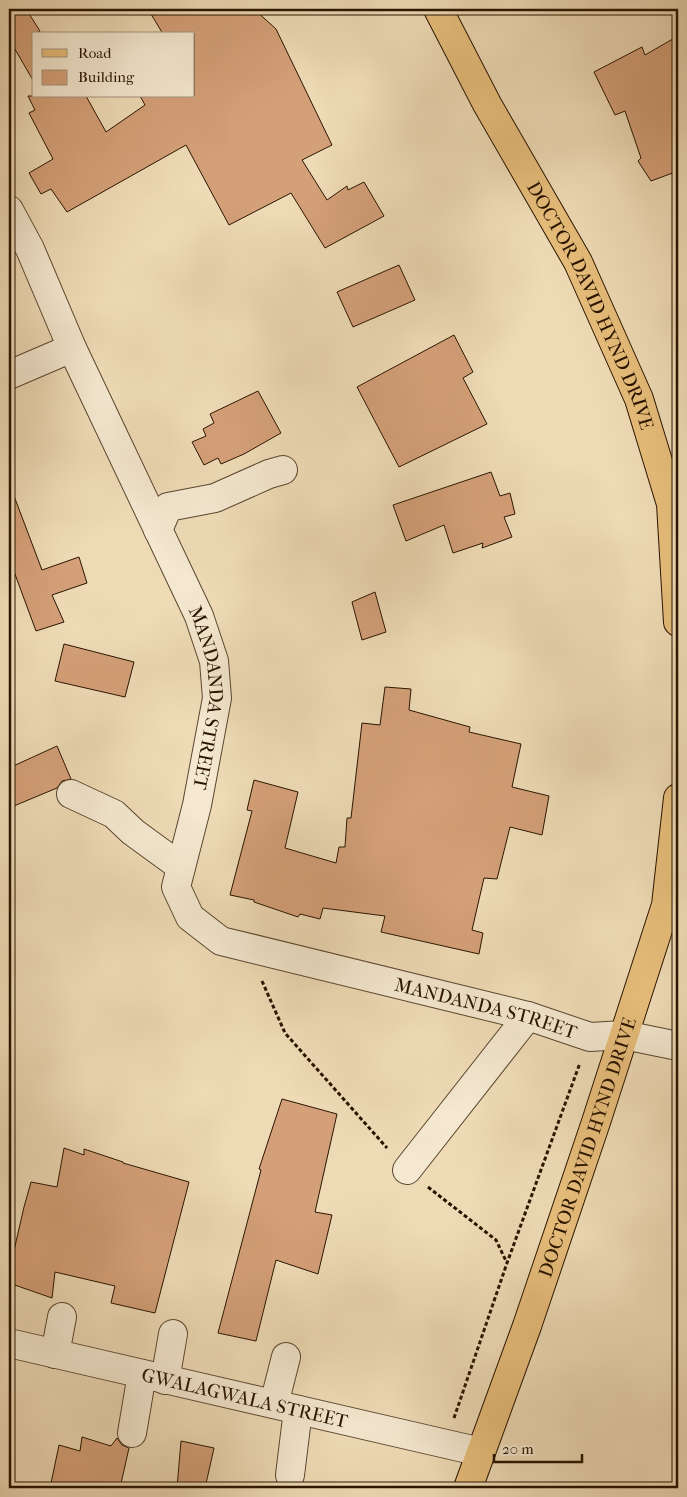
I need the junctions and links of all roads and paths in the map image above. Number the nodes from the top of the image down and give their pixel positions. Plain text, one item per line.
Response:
1 (438, 9) edge
2 (9, 210) edge
3 (72, 348) junction
4 (9, 375) edge
5 (283, 470) dead end
6 (158, 530) junction
7 (678, 622) edge
8 (71, 794) dead end
9 (678, 798) edge
10 (181, 867) junction
11 (247, 947) junction
12 (528, 1016) junction
13 (624, 1036) junction
14 (590, 1037) junction
15 (678, 1046) edge
16 (407, 1170) junction
17 (507, 1263) junction
18 (62, 1317) dead end
19 (173, 1334) dead end
20 (9, 1343) edge
21 (55, 1354) junction
22 (286, 1357) dead end
23 (154, 1377) junction
24 (286, 1407) junction
25 (132, 1433) dead end
26 (454, 1446) junction
27 (481, 1452) junction
28 (290, 1475) dead end
29 (468, 1488) edge

1 - 7 main road, DOCTOR DAVID HYND DRIVE
2 - 3 street, MANDANDA STREET
3 - 4 street
3 - 6 street, MANDANDA STREET
5 - 6 street
6 - 10 street, MANDANDA STREET
8 - 10 street
9 - 13 main road, DOCTOR DAVID HYND DRIVE
10 - 11 street, MANDANDA STREET
11 - 12 street, MANDANDA STREET
11 - 16 path
12 - 14 street, MANDANDA STREET
12 - 16 street
13 - 14 street, MANDANDA STREET
13 - 15 street, MANDANDA STREET
13 - 27 main road, DOCTOR DAVID HYND DRIVE
14 - 17 path
16 - 17 path
17 - 26 path
18 - 21 street
19 - 23 street
20 - 21 street, GWALAGWALA STREET
21 - 23 street, GWALAGWALA STREET
22 - 24 street
23 - 24 street, GWALAGWALA STREET
23 - 25 street
24 - 26 street, GWALAGWALA STREET
24 - 28 street
26 - 27 street, GWALAGWALA STREET
27 - 29 main road, DOCTOR DAVID HYND DRIVE

